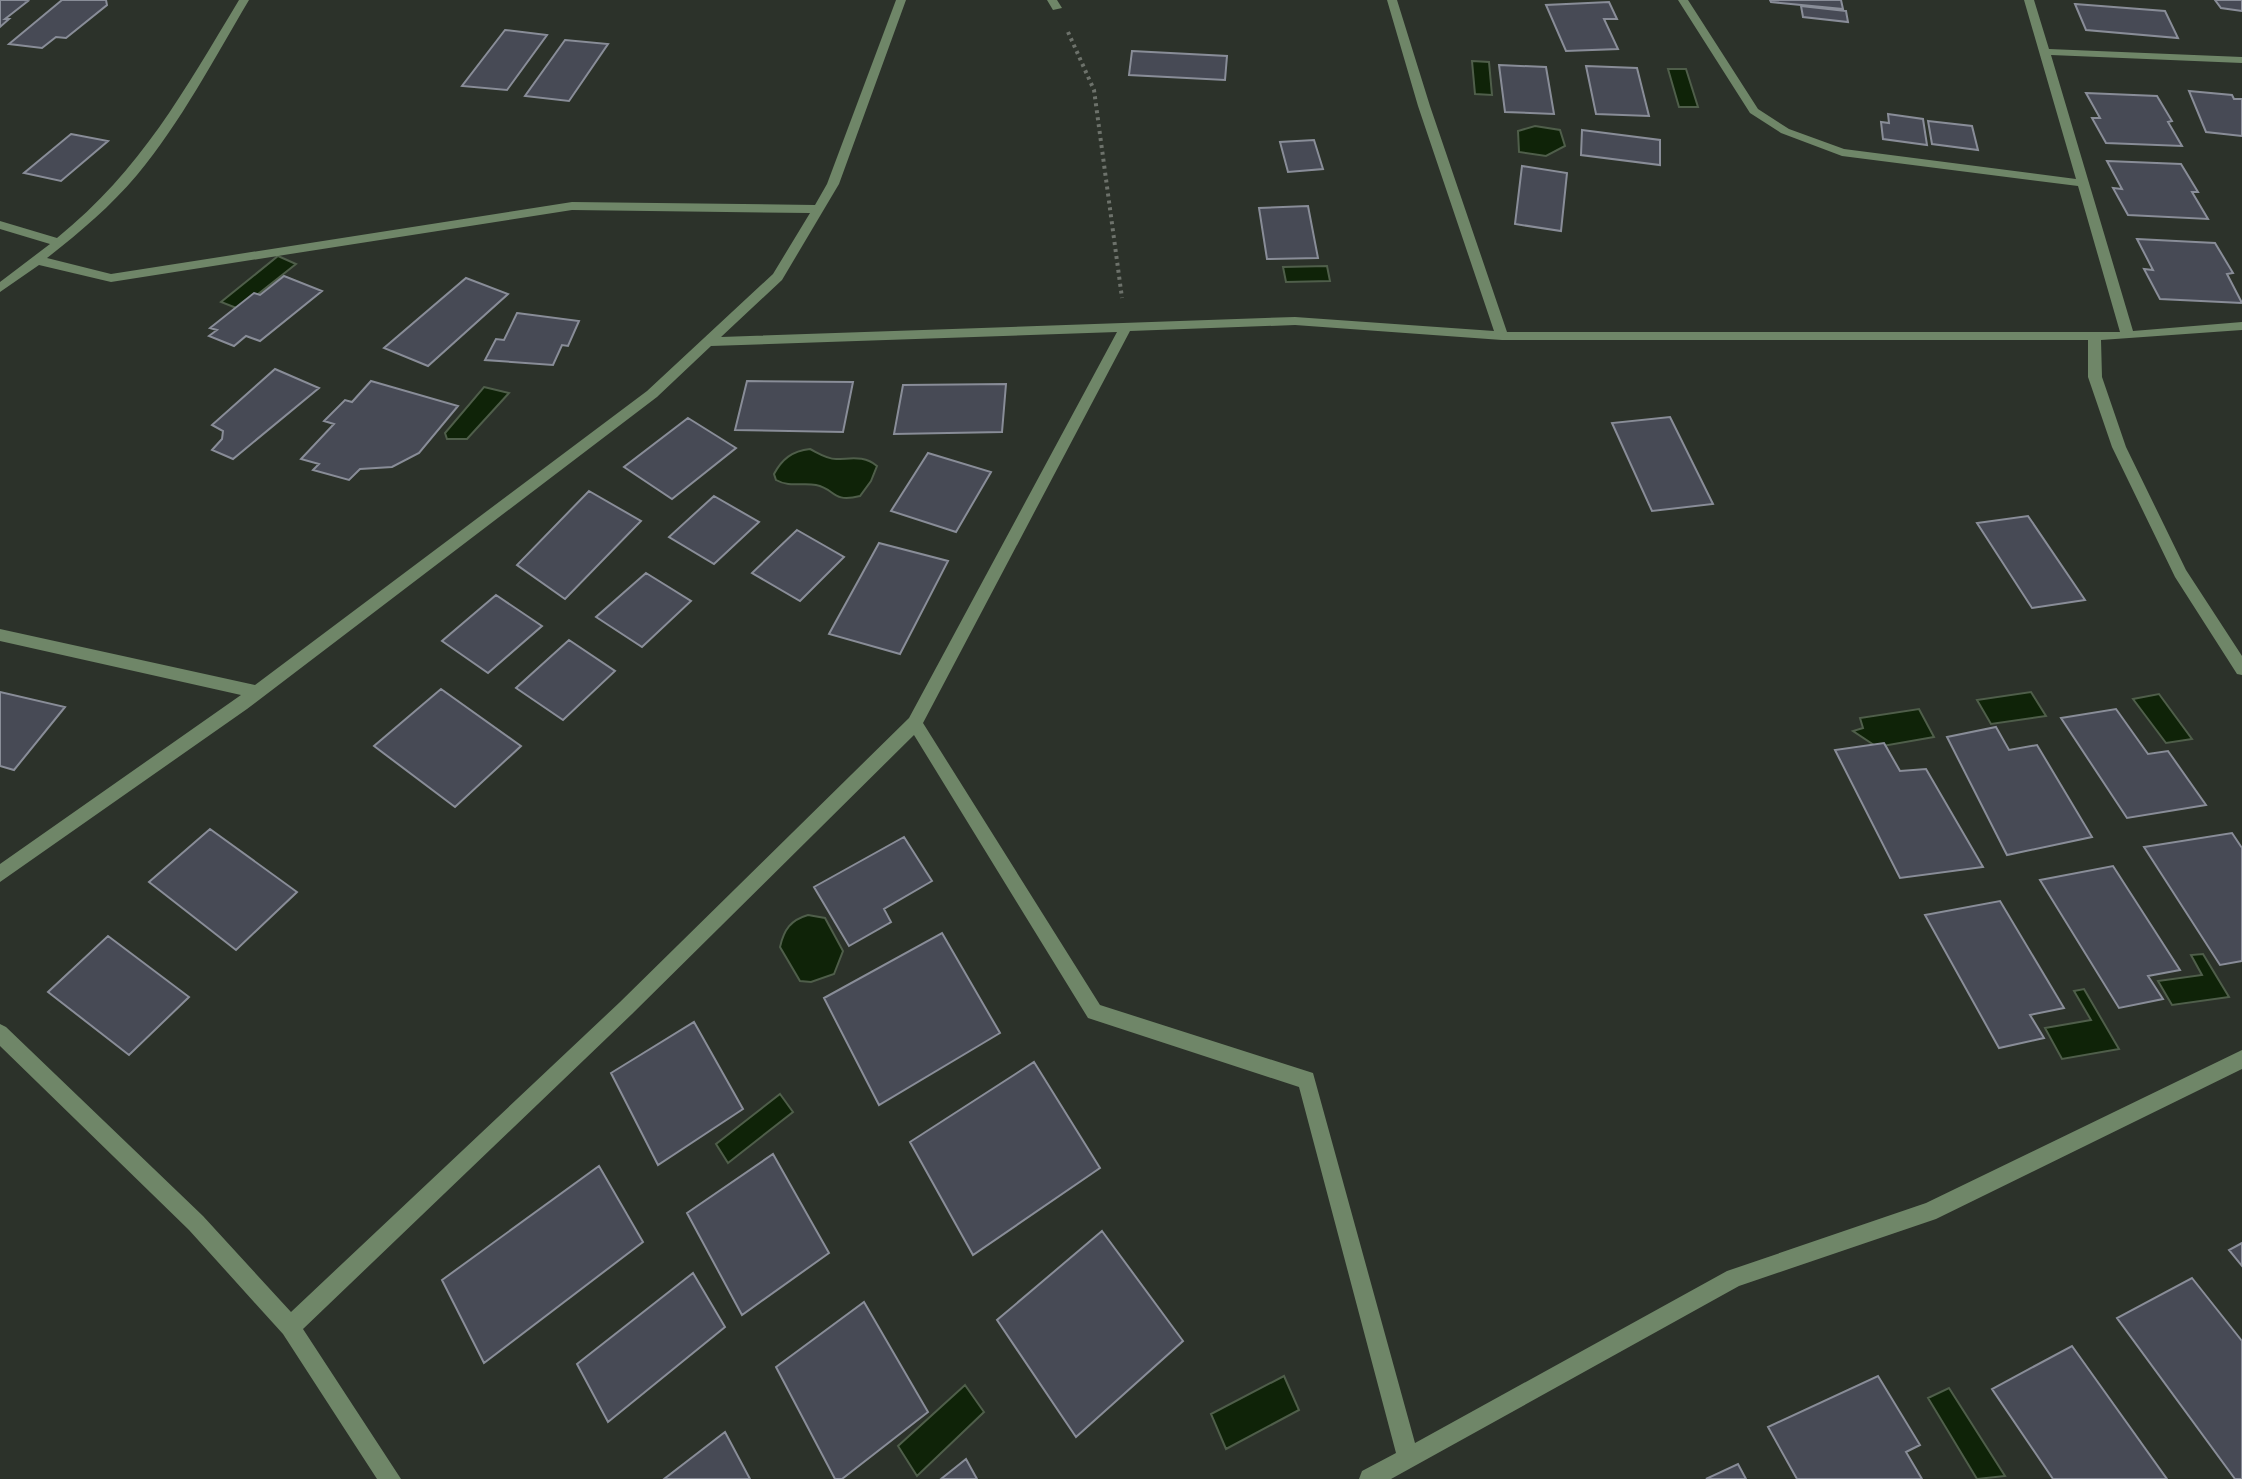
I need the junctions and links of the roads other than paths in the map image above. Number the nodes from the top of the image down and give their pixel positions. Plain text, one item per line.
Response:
1 (244, 0) edge
2 (901, 0) edge
3 (1392, 0) edge
4 (1683, 0) edge
5 (2029, 0) edge
6 (2044, 52) junction
7 (2242, 60) edge
8 (2082, 183) junction
9 (818, 209) junction
10 (0, 225) edge
11 (60, 243) junction
12 (37, 260) junction
13 (0, 288) edge
14 (2242, 326) edge
15 (1126, 327) junction
16 (2094, 334) junction
17 (1502, 336) junction
18 (2128, 336) junction
19 (708, 342) junction
20 (0, 635) edge
21 (2242, 669) edge
22 (257, 692) junction
23 (915, 723) junction
24 (0, 874) edge
25 (0, 1033) edge
26 (2242, 1059) edge
27 (290, 1327) junction
28 (1408, 1457) junction
29 (390, 1479) edge
30 (1370, 1479) edge

1 - 11 street
2 - 9 street
3 - 17 street
4 - 8 street
5 - 6 street
6 - 7 street
6 - 8 street
8 - 18 street
9 - 12 street
9 - 19 street
10 - 11 street
11 - 12 street
12 - 13 street
14 - 18 street
15 - 17 street
15 - 19 street
15 - 23 street
16 - 17 street
16 - 18 street
16 - 21 street
19 - 22 street
20 - 22 street
22 - 24 street
23 - 27 street
23 - 28 street
25 - 27 street
26 - 28 street
27 - 29 street
28 - 30 street

